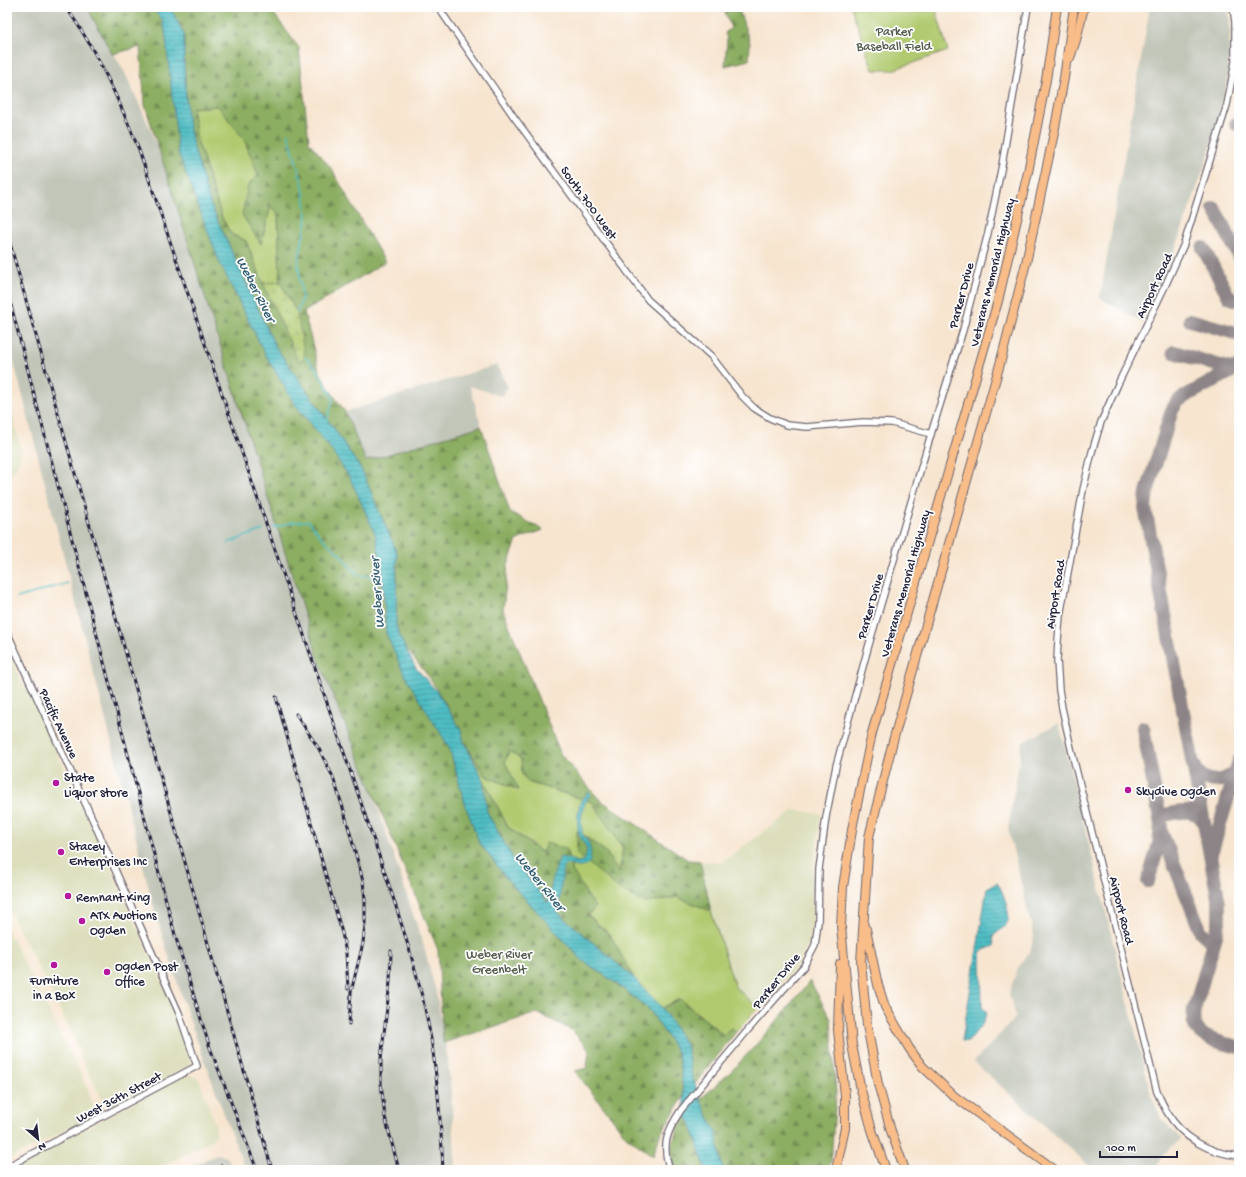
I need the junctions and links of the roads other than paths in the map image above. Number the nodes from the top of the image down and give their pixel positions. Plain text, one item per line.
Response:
1 (438, 7) edge
2 (1028, 7) edge
3 (1057, 7) edge
4 (1074, 7) edge
5 (1084, 7) edge
6 (1233, 7) edge
7 (1064, 78) junction
8 (931, 434) junction
9 (7, 632) edge
10 (864, 918) junction
11 (841, 926) junction
12 (197, 1066) joint
13 (1239, 1156) edge
14 (7, 1167) edge
15 (670, 1170) edge
16 (836, 1170) edge
17 (886, 1170) edge
18 (905, 1170) edge
19 (1055, 1170) edge

1 - 8 street, South 700 West
2 - 8 street, Parker Drive
3 - 11 highway, Veterans Memorial Highway
4 - 7 highway
5 - 7 highway
6 - 13 street, Airport Road
7 - 10 highway
8 - 15 street, Parker Drive
9 - 12 street, Pacific Avenue
10 - 18 highway
10 - 19 highway
11 - 16 highway
11 - 17 highway, Veterans Memorial Highway
12 - 14 street, West 36th Street

